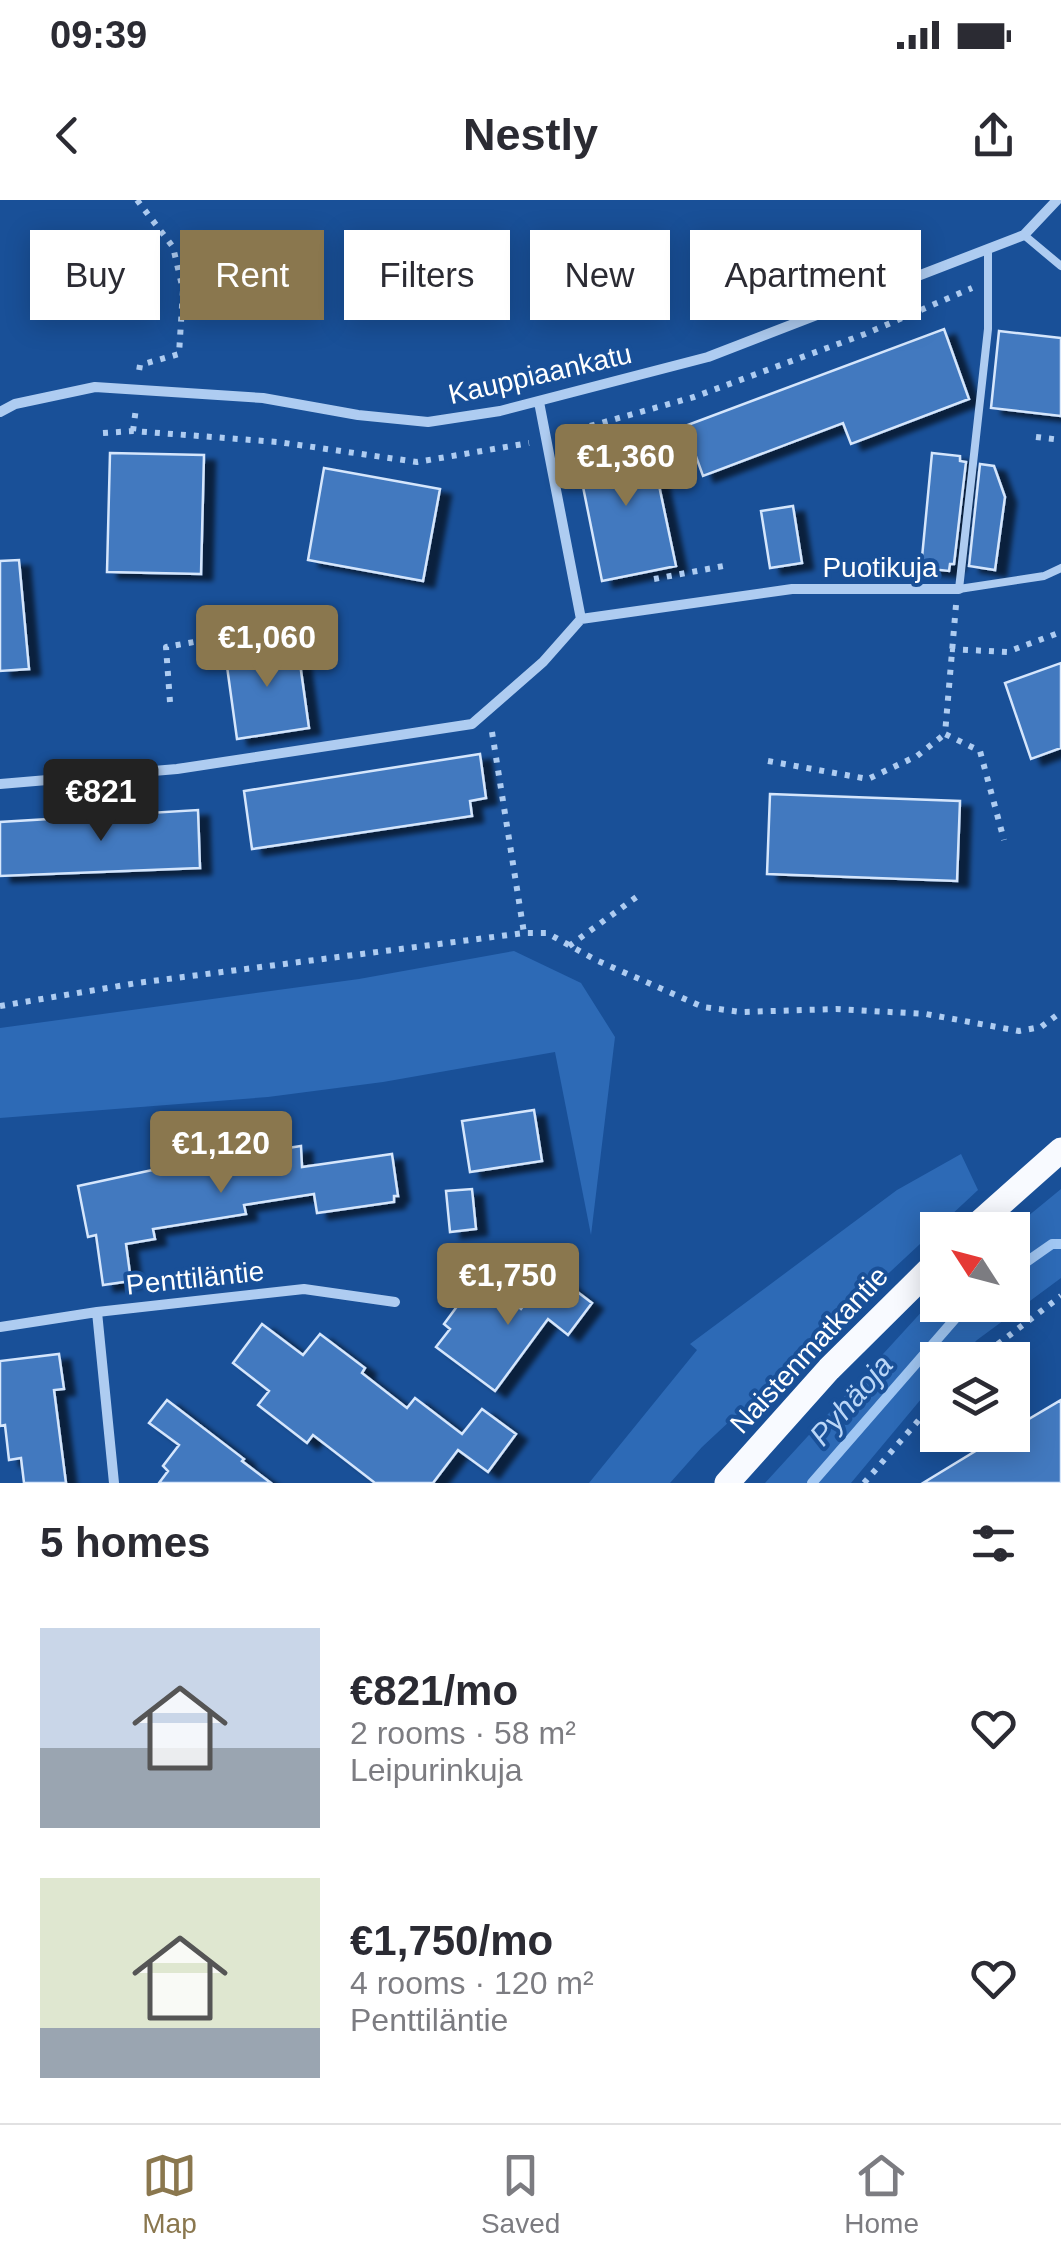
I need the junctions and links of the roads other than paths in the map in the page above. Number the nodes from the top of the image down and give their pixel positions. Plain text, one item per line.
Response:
1 (1057, 200) edge
2 (1024, 234) junction
3 (988, 249) junction
4 (1061, 266) edge
5 (538, 402) junction
6 (0, 412) edge
7 (1061, 568) edge
8 (958, 589) junction
9 (581, 619) junction
10 (0, 784) edge
11 (1061, 1150) edge
12 (990, 1212) edge
13 (920, 1279) edge
14 (395, 1302) dead end
15 (97, 1312) junction
16 (0, 1326) edge
17 (114, 1483) edge
18 (727, 1483) edge

1 - 2 street, Kauppiaankatu
2 - 3 street, Kauppiaankatu
2 - 4 lane
3 - 5 street, Kauppiaankatu
3 - 8 lane, Puotikuja
5 - 6 street, Kauppiaankatu
5 - 9 street
7 - 8 lane
8 - 9 street, Puotikuja
9 - 10 street
11 - 12 main road
13 - 18 main road, Naistenmatkantie
14 - 15 street, Penttiläntie
15 - 16 street, Penttiläntie
15 - 17 street

